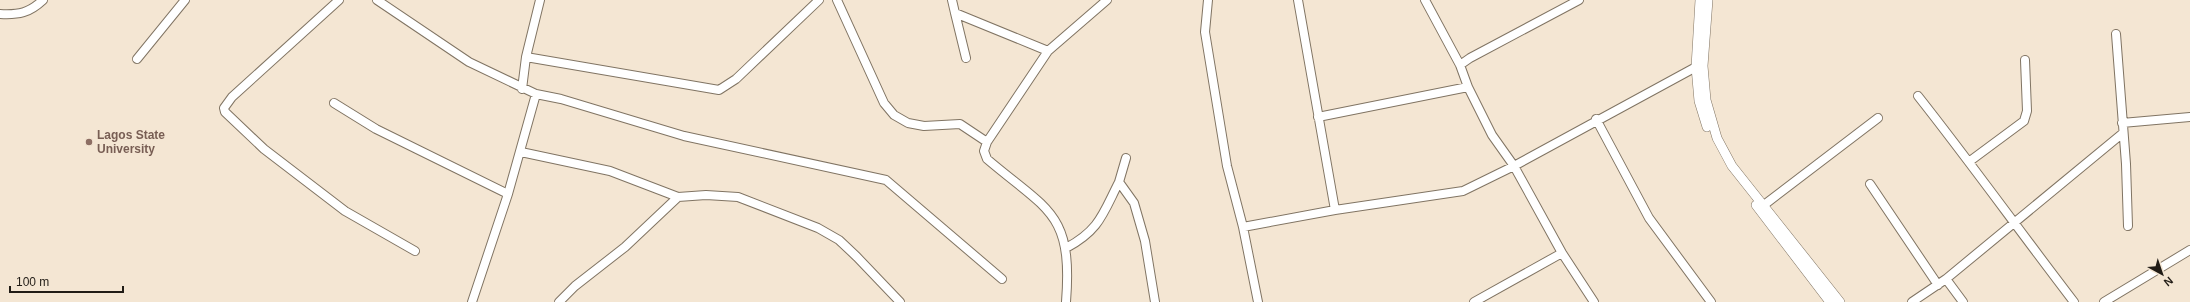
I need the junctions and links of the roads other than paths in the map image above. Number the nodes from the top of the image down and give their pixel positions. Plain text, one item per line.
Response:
1 (43, 0) edge
2 (185, 0) edge
3 (339, 0) edge
4 (377, 0) edge
5 (540, 0) edge
6 (819, 0) edge
7 (837, 0) edge
8 (952, 0) edge
9 (1106, 0) edge
10 (1208, 0) edge
11 (1298, 0) edge
12 (1425, 0) edge
13 (1580, 0) edge
14 (1700, 0) edge
15 (1708, 0) edge
16 (955, 13) junction
17 (0, 14) edge
18 (2116, 34) dead end
19 (1048, 51) junction
20 (526, 57) junction
21 (966, 58) dead end
22 (137, 59) dead end
23 (2025, 60) dead end
24 (1460, 65) junction
25 (1696, 67) junction
26 (1468, 87) junction
27 (522, 89) junction
28 (536, 94) junction
29 (1918, 96) dead end
30 (334, 103) dead end
31 (1318, 117) junction
32 (2190, 117) edge
33 (1878, 118) dead end
34 (1596, 119) junction
35 (2122, 123) junction
36 (2123, 132) junction
37 (987, 142) junction
38 (521, 152) junction
39 (1126, 158) dead end
40 (1970, 161) junction
41 (1514, 166) junction
42 (1119, 182) junction
43 (1870, 184) dead end
44 (508, 194) junction
45 (678, 197) junction
46 (1764, 204) junction
47 (1335, 210) junction
48 (2013, 222) junction
49 (2128, 226) dead end
50 (1243, 227) junction
51 (1066, 248) junction
52 (2190, 250) edge
53 (415, 251) dead end
54 (1562, 253) junction
55 (1002, 279) dead end
56 (1946, 279) junction
57 (1938, 285) junction
58 (472, 302) edge
59 (559, 302) edge
60 (900, 302) edge
61 (1066, 302) edge
62 (1156, 302) edge
63 (1258, 302) edge
64 (1474, 302) edge
65 (1594, 302) edge
66 (1711, 302) edge
67 (1829, 302) edge
68 (1840, 302) edge
69 (1912, 302) edge
70 (1963, 302) edge
71 (2074, 302) edge
72 (2104, 302) edge

1 - 17 street
2 - 22 street
3 - 53 street
4 - 27 street
5 - 20 street
6 - 20 street
7 - 37 street
8 - 16 street
9 - 19 street
10 - 50 street
11 - 31 street
12 - 24 street
13 - 24 street
14 - 25 street
15 - 46 street
16 - 19 street
16 - 21 street
18 - 35 street
19 - 37 street
20 - 27 street
23 - 40 street
24 - 26 street
25 - 34 street
25 - 67 street
26 - 31 street
26 - 41 street
27 - 28 street
28 - 38 street
28 - 55 street
29 - 40 street
30 - 44 street
31 - 47 street
32 - 35 street
33 - 46 street
34 - 41 street
34 - 66 street
35 - 36 street
36 - 48 street
36 - 49 street
37 - 51 street
38 - 44 street
38 - 45 street
39 - 42 street
40 - 48 street
41 - 47 street
41 - 54 street
42 - 51 street
42 - 62 street
43 - 57 street
44 - 58 street
45 - 59 street
45 - 60 street
46 - 68 street
47 - 50 street
48 - 56 street
48 - 71 street
50 - 63 street
51 - 61 street
52 - 72 street
54 - 64 street
54 - 65 street
56 - 57 street
56 - 70 street
57 - 69 street

